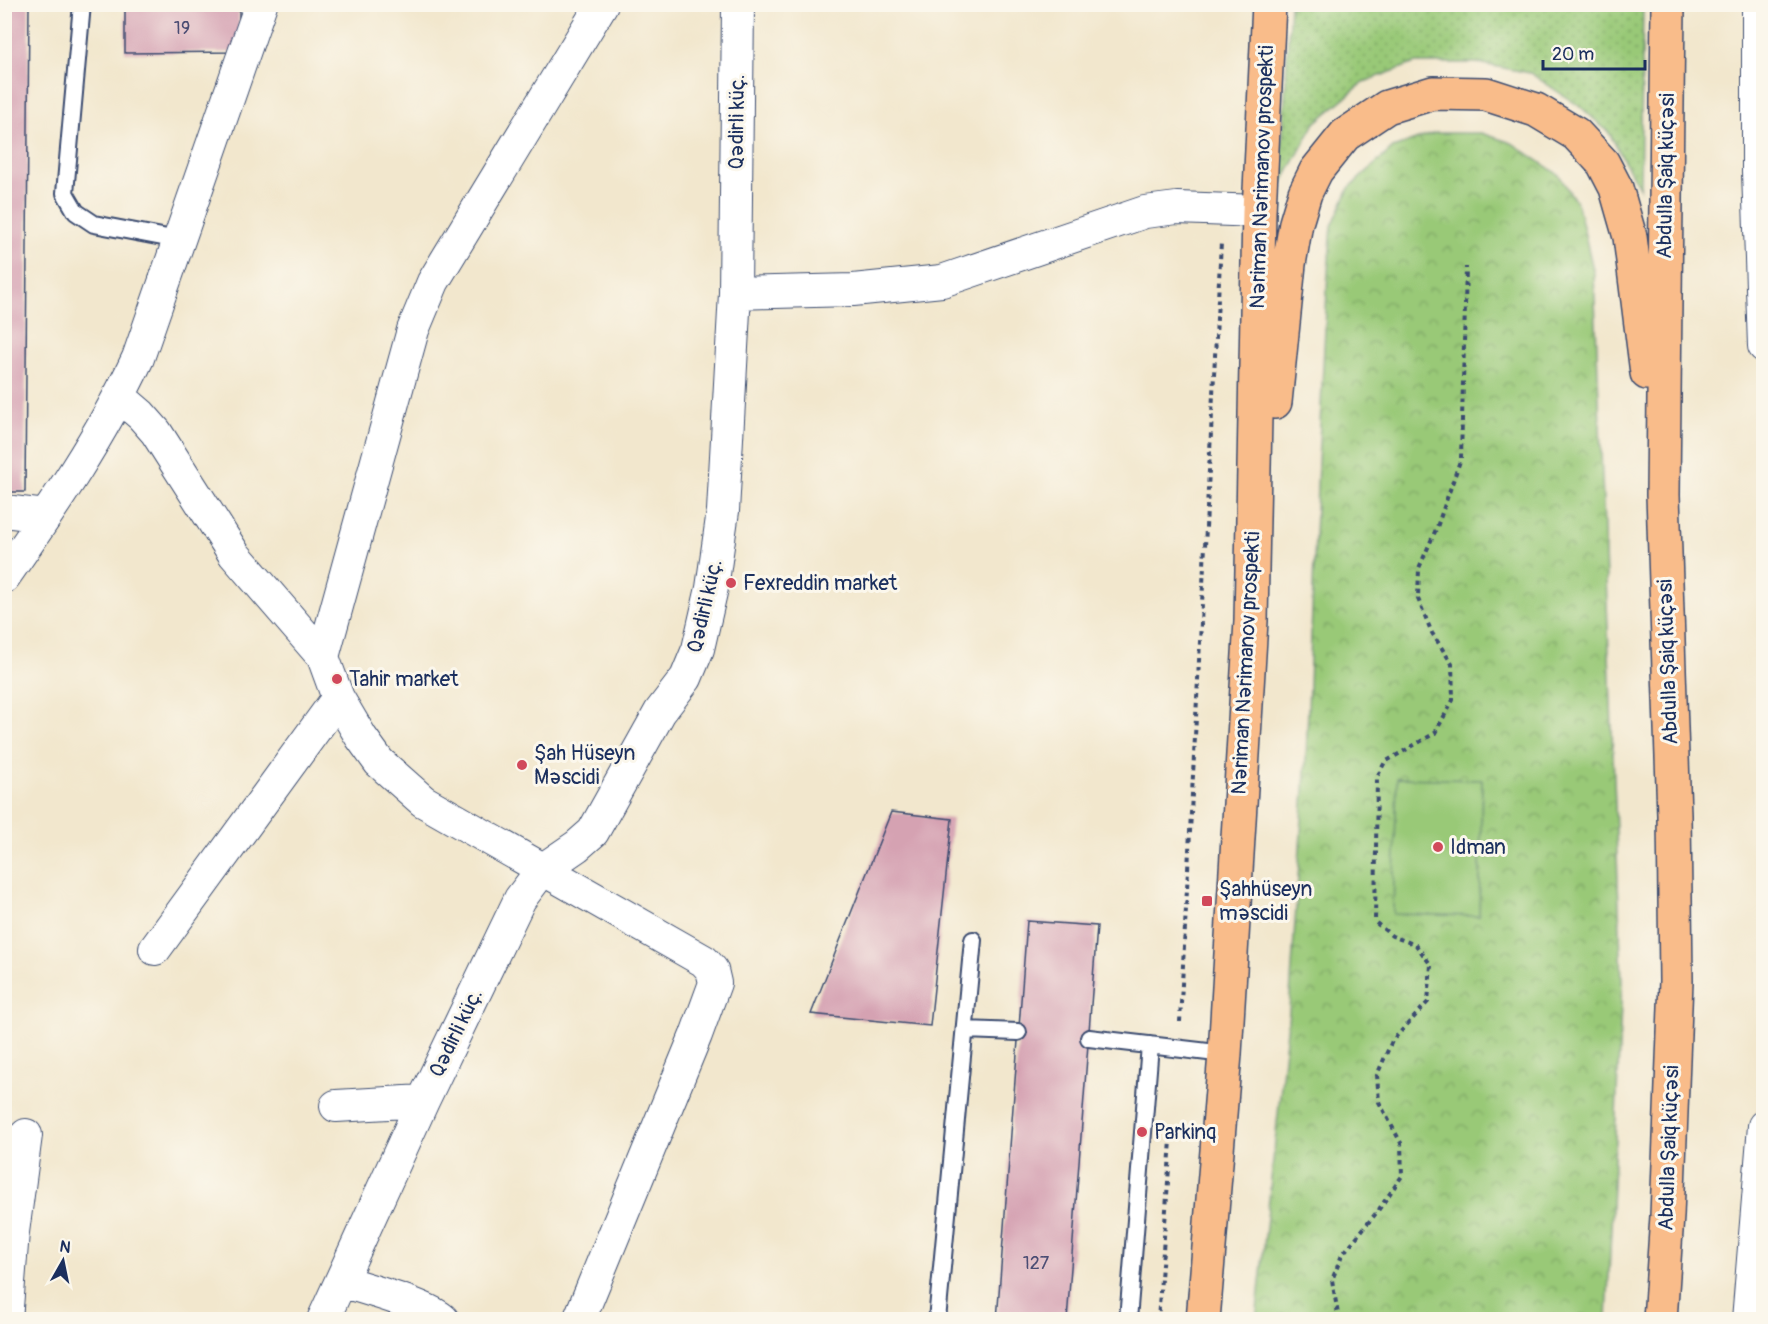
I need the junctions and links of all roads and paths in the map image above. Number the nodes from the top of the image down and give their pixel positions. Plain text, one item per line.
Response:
1 (82, 4) edge
2 (261, 4) edge
3 (602, 4) edge
4 (738, 4) edge
5 (1269, 4) edge
6 (1668, 4) edge
7 (1758, 4) edge
8 (1761, 171) edge
9 (1223, 209) junction
10 (1259, 211) junction
11 (178, 240) junction
12 (1466, 267) dead end
13 (735, 293) junction
14 (1764, 346) edge
15 (120, 397) junction
16 (1663, 495) junction
17 (4, 511) edge
18 (46, 516) junction
19 (4, 577) edge
20 (1251, 621) junction
21 (323, 657) junction
22 (338, 698) junction
23 (542, 870) junction
24 (973, 940) dead end
25 (155, 949) dead end
26 (965, 1030) junction
27 (1018, 1032) dead end
28 (1089, 1038) dead end
29 (1149, 1045) junction
30 (1178, 1048) junction
31 (1225, 1054) junction
32 (423, 1101) junction
33 (336, 1106) dead end
34 (1764, 1126) edge
35 (1172, 1131) dead end
36 (26, 1135) dead end
37 (341, 1281) junction
38 (6, 1320) edge
39 (323, 1320) edge
40 (443, 1320) edge
41 (579, 1320) edge
42 (937, 1320) edge
43 (1128, 1320) edge
44 (1158, 1320) edge
45 (1203, 1320) edge
46 (1341, 1320) edge
47 (1660, 1320) edge
48 (1748, 1320) edge

1 - 11 lane
2 - 11 street
3 - 21 street
4 - 13 street, Qədirli küç.
5 - 10 main road, Nəriman Nərimanov prospekti
6 - 16 main road, Abdulla Şaiq küçəsi
7 - 8 street
8 - 14 street
9 - 10 street
9 - 13 street
9 - 30 path
10 - 20 main road, Nəriman Nərimanov prospekti
11 - 15 street
12 - 46 path
13 - 23 street, Qədirli küç.
15 - 18 street
15 - 21 street
16 - 20 main road
16 - 47 main road, Abdulla Şaiq küçəsi
17 - 18 street
18 - 19 street
20 - 31 main road, Nəriman Nərimanov prospekti
21 - 22 street
22 - 23 street
22 - 25 street
23 - 32 street, Qədirli küç.
23 - 41 street
24 - 26 lane
26 - 27 lane
26 - 42 lane
28 - 29 lane
29 - 30 lane
29 - 43 lane
30 - 31 lane
31 - 45 main road, Nəriman Nərimanov prospekti
32 - 33 street
32 - 37 street, Qədirli küç.
34 - 48 street
35 - 44 path
36 - 38 street
37 - 39 street, Qədirli küç.
37 - 40 street

